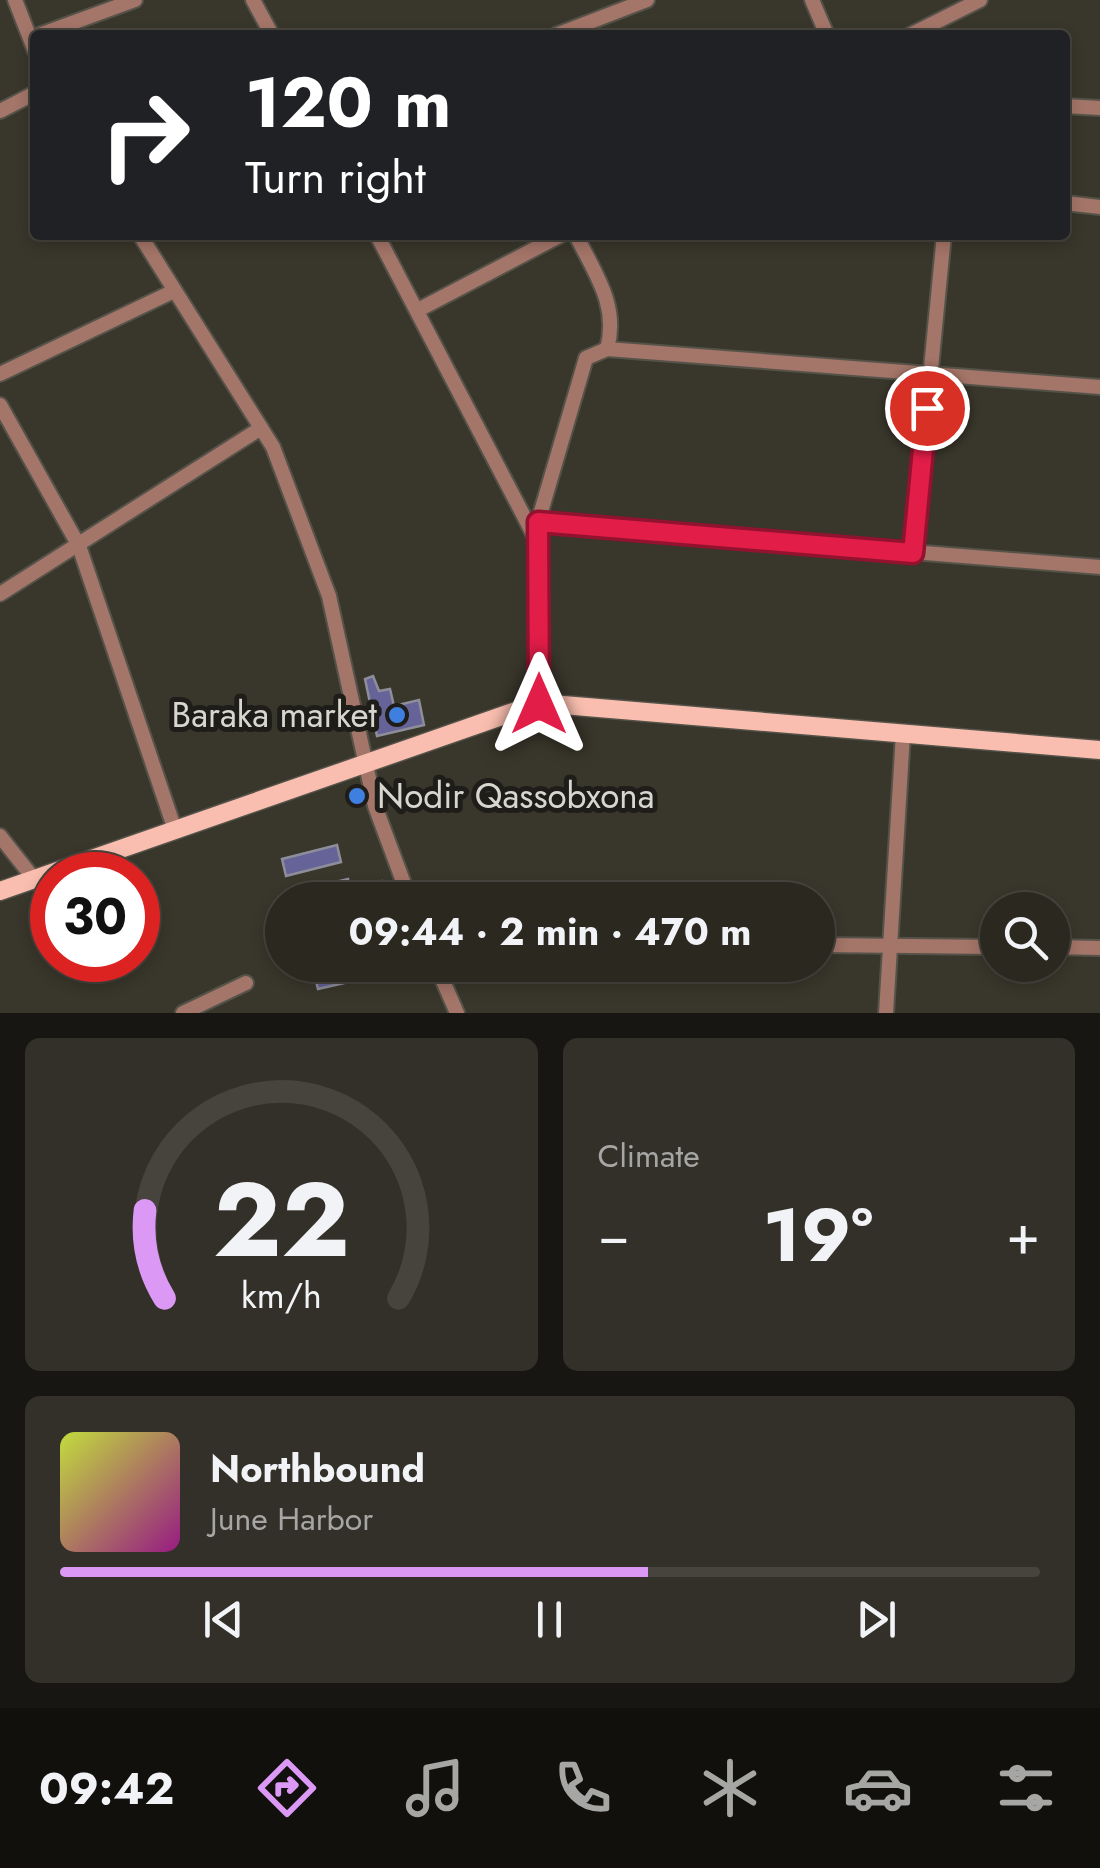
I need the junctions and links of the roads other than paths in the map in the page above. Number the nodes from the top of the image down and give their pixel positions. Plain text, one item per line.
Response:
1 (14, 0) edge
2 (134, 0) edge
3 (254, 0) edge
4 (647, 0) edge
5 (812, 0) edge
6 (980, 0) edge
7 (30, 30) edge
8 (60, 30) edge
9 (269, 30) edge
10 (569, 30) edge
11 (825, 30) edge
12 (920, 30) edge
13 (30, 95) edge
14 (1070, 106) edge
15 (1100, 108) edge
16 (0, 112) edge
17 (1070, 204) edge
18 (1100, 207) edge
19 (143, 240) edge
20 (381, 240) edge
21 (551, 240) edge
22 (578, 240) edge
23 (943, 240) edge
24 (174, 291) junction
25 (418, 310) junction
26 (607, 349) junction
27 (930, 372) junction
28 (0, 374) edge
29 (1100, 388) edge
30 (0, 405) edge
31 (261, 428) junction
32 (538, 522) junction
33 (79, 546) junction
34 (540, 547) junction
35 (913, 553) junction
36 (1100, 567) edge
37 (0, 594) edge
38 (539, 704) junction
39 (903, 734) junction
40 (1100, 750) edge
41 (368, 764) junction
42 (175, 830) junction
43 (0, 836) edge
44 (112, 852) edge
45 (30, 874) edge
46 (30, 880) edge
47 (403, 882) edge
48 (0, 891) edge
49 (835, 946) edge
50 (889, 946) junction
51 (980, 947) edge
52 (1070, 948) edge
53 (1100, 948) edge
54 (443, 982) edge
55 (246, 983) dead end
56 (183, 1013) edge
57 (457, 1013) edge
58 (886, 1013) edge

1 - 7 street
2 - 8 street
3 - 9 street
4 - 10 street
5 - 11 street
6 - 12 street
13 - 16 street
14 - 15 street
17 - 18 street
19 - 24 street
20 - 25 street
21 - 25 street
22 - 26 street
23 - 27 street
24 - 28 street
24 - 31 street
25 - 34 street
26 - 27 street
26 - 32 street
27 - 29 street
27 - 35 street
30 - 33 street
31 - 33 street
31 - 41 street
32 - 34 street
32 - 35 street
33 - 37 street
33 - 42 street
34 - 38 street
35 - 36 street
38 - 39 main road
38 - 41 main road
39 - 40 main road
39 - 50 street
41 - 42 main road
41 - 47 street
42 - 44 main road
43 - 45 street
46 - 48 main road
49 - 50 street
50 - 51 street
50 - 58 street
52 - 53 street
54 - 57 street
55 - 56 street

